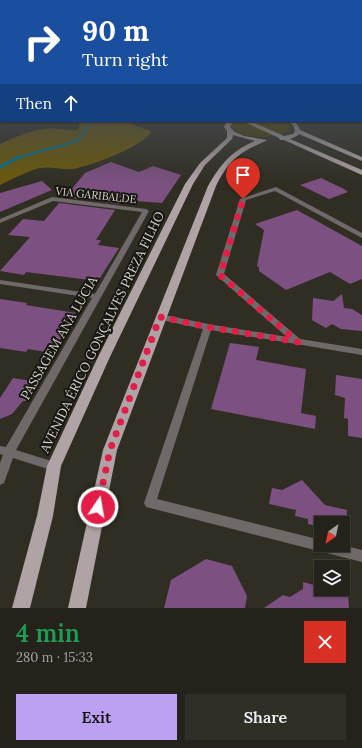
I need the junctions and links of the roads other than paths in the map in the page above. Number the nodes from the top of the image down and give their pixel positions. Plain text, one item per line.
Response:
1 (228, 127) edge
2 (232, 127) edge
3 (259, 127) edge
4 (272, 127) edge
5 (294, 127) edge
6 (300, 127) edge
7 (266, 140) junction
8 (362, 159) edge
9 (362, 167) edge
10 (362, 173) edge
11 (362, 180) edge
12 (146, 211) joint
13 (0, 221) edge
14 (362, 236) edge
15 (0, 282) edge
16 (98, 297) junction
17 (160, 317) junction
18 (208, 327) junction
19 (298, 342) junction
20 (362, 352) edge
21 (5, 451) edge
22 (54, 466) junction
23 (0, 480) edge
24 (362, 556) edge
25 (21, 608) edge
26 (77, 608) edge

1 - 22 main road, AVENIDA ÉRICO GONÇALVES PREZA FILHO
2 - 7 main road
3 - 10 main road
4 - 9 main road
5 - 7 main road
6 - 8 main road
7 - 11 main road
7 - 17 main road
12 - 13 street, VIA GARIBALDE
12 - 16 street, PASSAGEM ANA LUCIA
14 - 19 street
15 - 16 street
16 - 21 street, PASSAGEM ANA LUCIA
17 - 18 street
17 - 26 main road
18 - 19 street
18 - 24 street
19 - 20 street
21 - 22 street
21 - 23 street, PASSAGEM ANA LUCIA
22 - 25 main road, AVENIDA ÉRICO GONÇALVES PREZA FILHO

